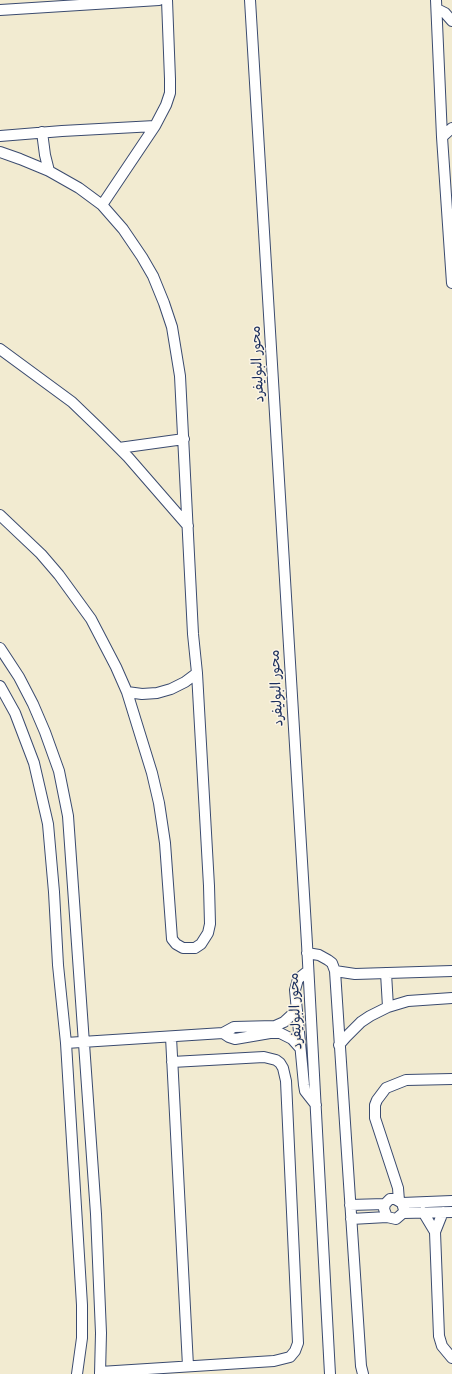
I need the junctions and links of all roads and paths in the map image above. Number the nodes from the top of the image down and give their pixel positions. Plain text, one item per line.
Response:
1 (159, 0) edge
2 (167, 0) edge
3 (250, 0) edge
4 (50, 3) edge
5 (437, 4) edge
6 (0, 10) edge
7 (452, 21) edge
8 (155, 126) junction
9 (452, 128) edge
10 (42, 132) junction
11 (0, 136) edge
12 (442, 136) junction
13 (0, 152) edge
14 (49, 171) junction
15 (102, 205) junction
16 (452, 283) edge
17 (2, 354) edge
18 (184, 439) junction
19 (119, 448) junction
20 (0, 515) edge
21 (188, 526) junction
22 (0, 648) edge
23 (197, 673) junction
24 (0, 686) edge
25 (127, 692) junction
26 (307, 953) junction
27 (335, 970) junction
28 (308, 971) junction
29 (452, 971) edge
30 (386, 973) junction
31 (452, 998) edge
32 (388, 1007) junction
33 (297, 1010) junction
34 (248, 1032) junction
35 (171, 1037) junction
36 (84, 1042) junction
37 (66, 1043) junction
38 (339, 1045) junction
39 (300, 1048) junction
40 (172, 1062) junction
41 (452, 1079) edge
42 (316, 1105) junction
43 (452, 1201) edge
44 (396, 1204) junction
45 (350, 1205) junction
46 (423, 1212) junction
47 (448, 1212) edge
48 (387, 1216) junction
49 (351, 1219) junction
50 (435, 1232) junction
51 (452, 1358) edge
52 (188, 1366) junction
53 (100, 1373) edge
54 (78, 1374) edge
55 (330, 1374) edge
56 (363, 1374) edge

1 - 4 street
2 - 8 street
3 - 26 street, محور البوليفرد
4 - 6 street
5 - 7 street
5 - 12 street
8 - 10 street
8 - 15 street
9 - 12 street
10 - 11 street
10 - 14 street
12 - 16 street
13 - 14 street
14 - 15 street
15 - 18 street
17 - 19 street
18 - 19 street
18 - 21 street
19 - 21 street
20 - 25 street
21 - 23 street
22 - 36 street
23 - 25 street
23 - 25 street
24 - 37 street
26 - 27 street
26 - 28 street, محور البوليفرد
27 - 30 street
27 - 38 street
28 - 33 street
28 - 42 street, محور البوليفرد
29 - 30 street
30 - 32 street
31 - 32 street
32 - 38 street
33 - 34 street
33 - 39 street
34 - 35 street
34 - 39 street
35 - 36 street
35 - 40 street
36 - 37 street
36 - 53 street
37 - 54 street
38 - 45 street
39 - 42 street
40 - 52 street
40 - 52 street
41 - 44 street
42 - 55 street, محور البوليفرد
43 - 44 street
44 - 45 street
44 - 46 street
44 - 48 street
44 - 48 street
45 - 49 street
46 - 47 street
46 - 50 street
47 - 50 street
48 - 49 street
49 - 56 street
50 - 51 street
52 - 53 street

